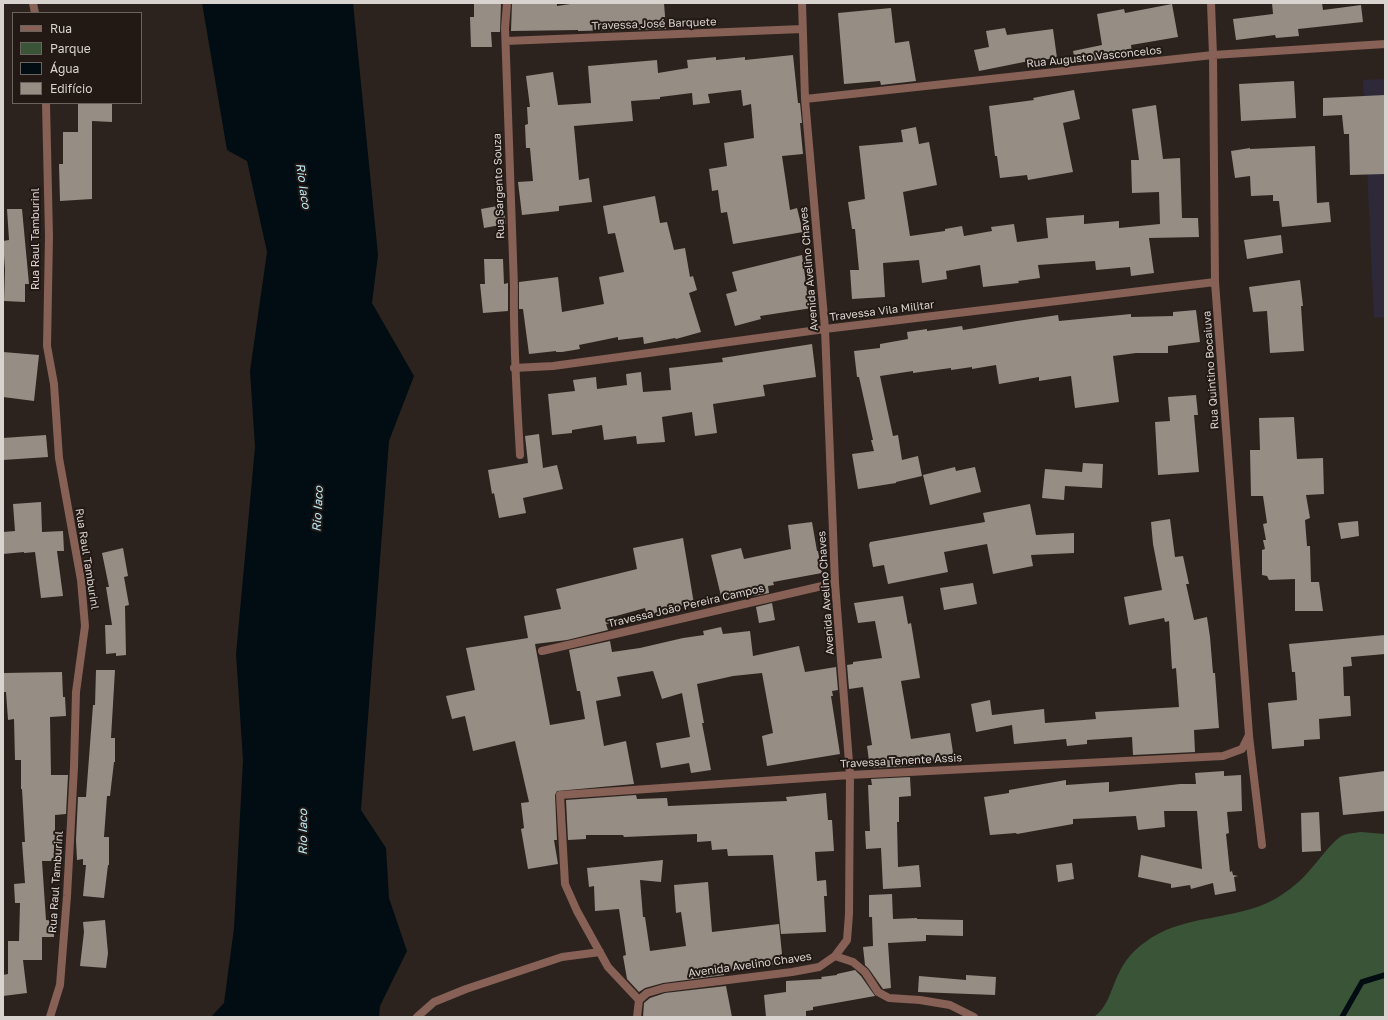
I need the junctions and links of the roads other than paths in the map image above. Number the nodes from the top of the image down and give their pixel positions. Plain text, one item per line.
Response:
1 (507, 3) edge
2 (802, 3) edge
3 (1211, 3) edge
4 (802, 29) junction
5 (506, 41) junction
6 (1385, 44) edge
7 (1213, 55) junction
8 (805, 99) junction
9 (46, 104) edge
10 (1215, 282) junction
11 (825, 329) junction
12 (514, 368) junction
13 (520, 455) dead end
14 (835, 583) junction
15 (542, 651) dead end
16 (1249, 735) junction
17 (850, 775) junction
18 (1262, 845) dead end
19 (600, 952) junction
20 (835, 956) junction
21 (639, 1000) junction
22 (50, 1017) edge
23 (417, 1017) edge
24 (637, 1017) edge
25 (974, 1017) edge

1 - 5 street, Rua Sargento Souza
2 - 4 street, Avenida Avelino Chaves
3 - 7 street, Rua Quintino Bocaiuva
4 - 5 street, Travessa José Barquete
4 - 8 street, Avenida Avelino Chaves
5 - 12 street, Rua Sargento Souza
6 - 7 street, Rua Augusto Vasconcelos
7 - 8 street, Rua Augusto Vasconcelos
7 - 10 street, Rua Quintino Bocaiuva
8 - 11 street, Avenida Avelino Chaves
9 - 22 street, Rua Raul Tamburinl
10 - 11 street, Travessa Vila Militar
10 - 16 street, Rua Quintino Bocaiuva
11 - 12 street, Travessa Vila Militar
11 - 14 street, Avenida Avelino Chaves
12 - 13 street, Rua Sargento Souza
14 - 15 street, Travessa João Pereira Campos
14 - 17 street, Avenida Avelino Chaves
16 - 17 street, Travessa Tenente Assis
16 - 18 street, Rua Quintino Bocaiuva
17 - 19 street, Travessa Tenente Assis
17 - 20 street, Avenida Avelino Chaves
19 - 21 street
19 - 23 street
20 - 21 street, Avenida Avelino Chaves
20 - 25 street
21 - 24 street

